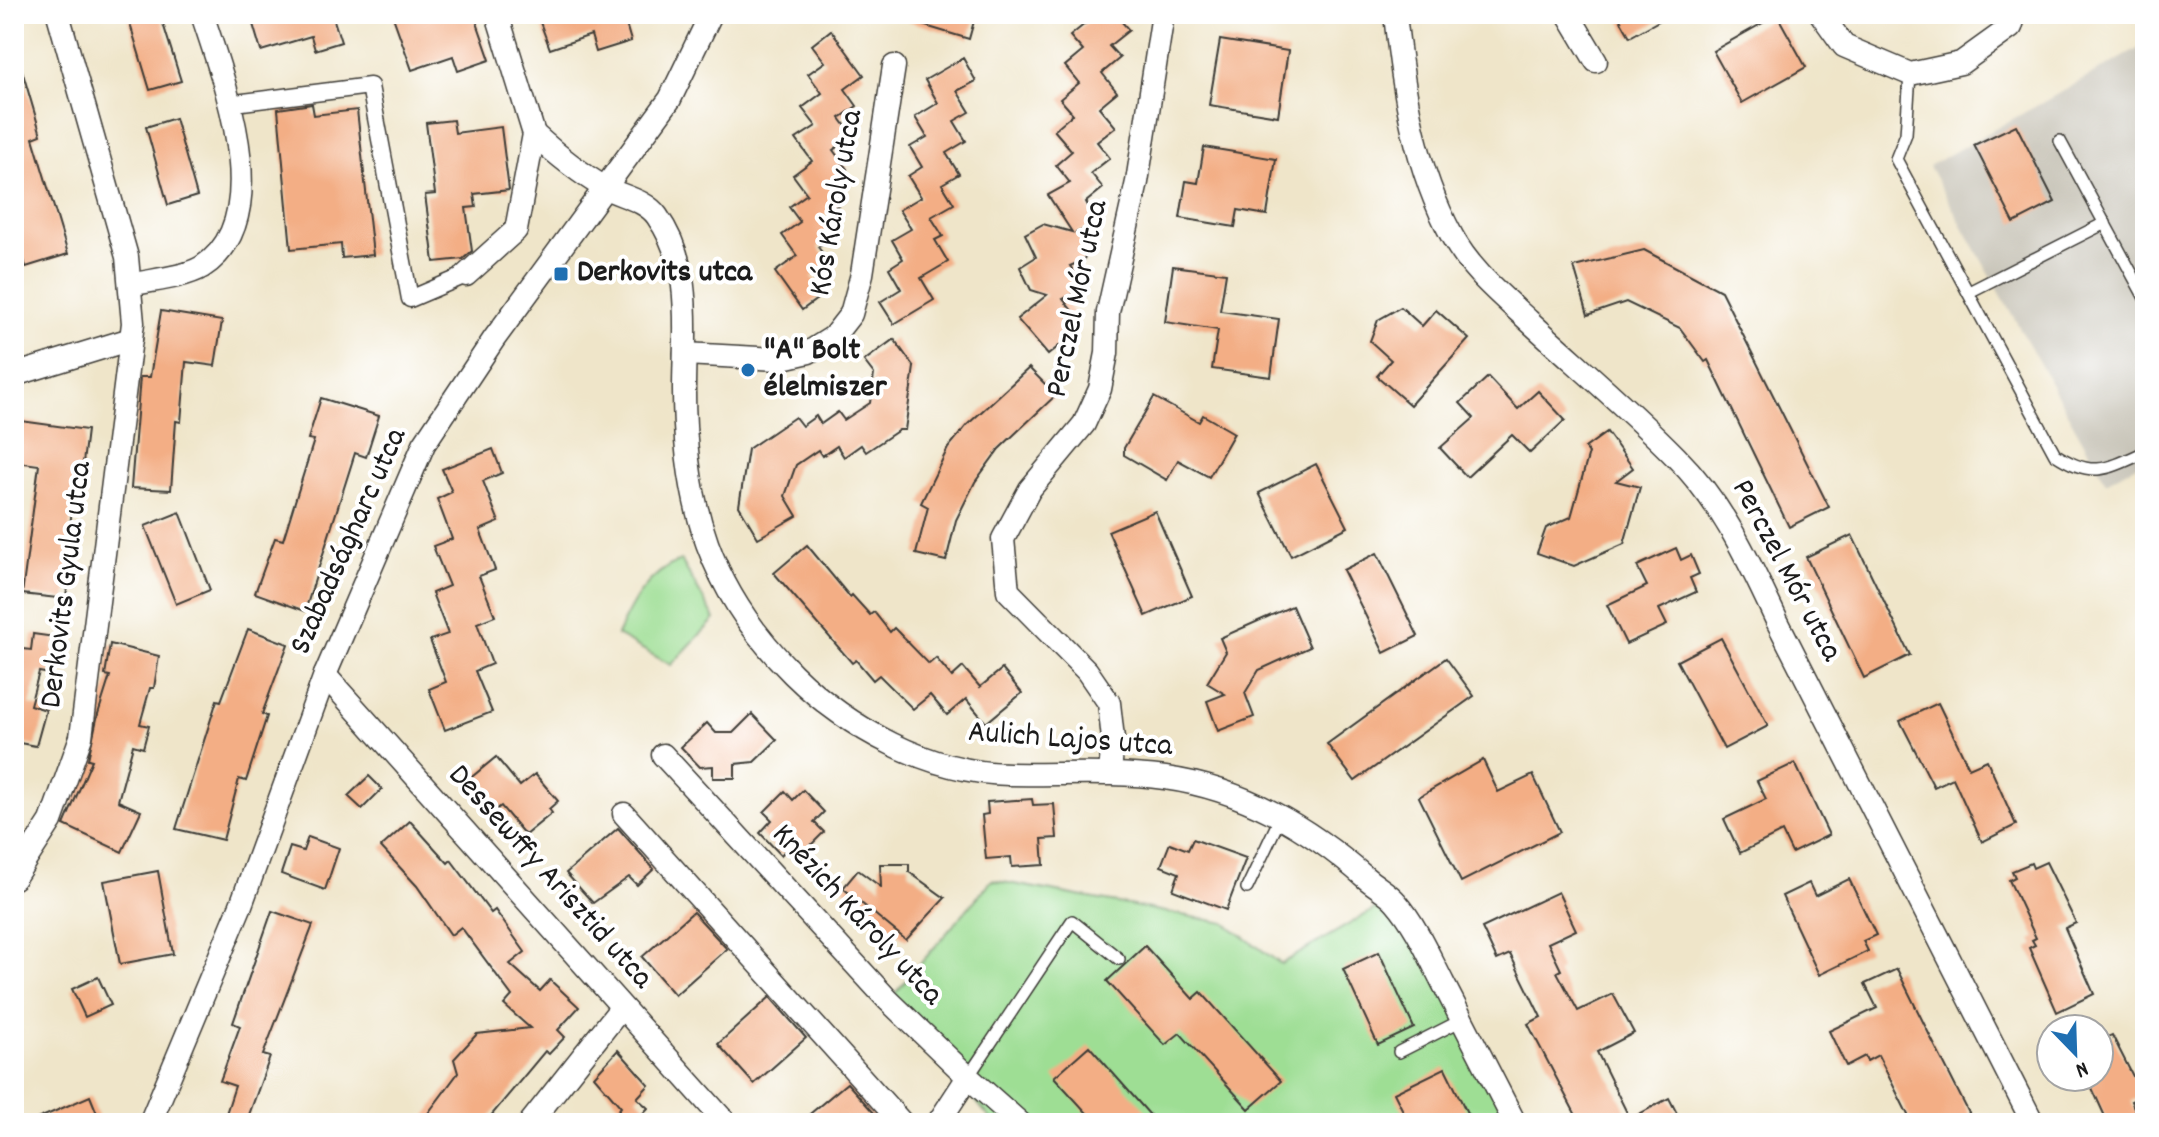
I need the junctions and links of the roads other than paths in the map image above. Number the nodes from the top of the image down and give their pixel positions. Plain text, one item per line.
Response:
1 (58, 14) edge
2 (202, 14) edge
3 (497, 14) edge
4 (711, 14) edge
5 (1163, 14) edge
6 (1395, 14) edge
7 (1568, 14) edge
8 (1821, 14) edge
9 (2015, 14) edge
10 (700, 24) edge
11 (1596, 61) dead end
12 (894, 66) dead end
13 (1910, 74) junction
14 (227, 104) junction
15 (534, 134) junction
16 (2060, 141) dead end
17 (605, 188) junction
18 (2105, 223) junction
19 (466, 275) joint
20 (130, 285) junction
21 (1969, 292) junction
22 (2145, 298) edge
23 (131, 339) junction
24 (685, 354) junction
25 (14, 375) edge
26 (2145, 452) edge
27 (325, 675) junction
28 (663, 755) dead end
29 (1110, 773) junction
30 (624, 814) dead end
31 (1281, 816) junction
32 (14, 878) edge
33 (1247, 888) dead end
34 (1119, 959) dead end
35 (621, 1008) junction
36 (1462, 1020) junction
37 (1399, 1052) dead end
38 (968, 1077) junction
39 (150, 1123) edge
40 (530, 1123) edge
41 (726, 1123) edge
42 (902, 1123) edge
43 (938, 1123) edge
44 (1020, 1123) edge
45 (1515, 1123) edge
46 (2033, 1123) edge

1 - 20 street, Derkovits Gyula utca
2 - 14 street
3 - 15 street
4 - 10 street, Szabadságharc utca
5 - 29 street, Perczel Mór utca
6 - 46 street, Perczel Mór utca
7 - 11 street
8 - 13 street
9 - 13 street
10 - 17 street, Szabadságharc utca
12 - 24 street, Kós Károly utca
13 - 21 lane
14 - 19 street
14 - 20 street
15 - 17 street, Aulich Lajos utca
15 - 19 street
16 - 18 lane
17 - 24 street, Aulich Lajos utca
17 - 27 street, Szabadságharc utca
18 - 21 lane
18 - 22 lane
20 - 23 street, Derkovits Gyula utca
21 - 26 lane
23 - 25 street
23 - 32 street, Derkovits Gyula utca
24 - 29 street, Aulich Lajos utca
27 - 35 street, Dessewffy Arisztid utca
27 - 39 street, Szabadságharc utca
28 - 38 street, Knézich Károly utca
29 - 31 street, Aulich Lajos utca
30 - 42 street
31 - 33 lane
31 - 36 street, Aulich Lajos utca
34 - 38 lane
35 - 40 street
35 - 41 street, Dessewffy Arisztid utca
36 - 37 lane
36 - 45 street, Aulich Lajos utca
38 - 43 street
38 - 44 street, Knézich Károly utca

